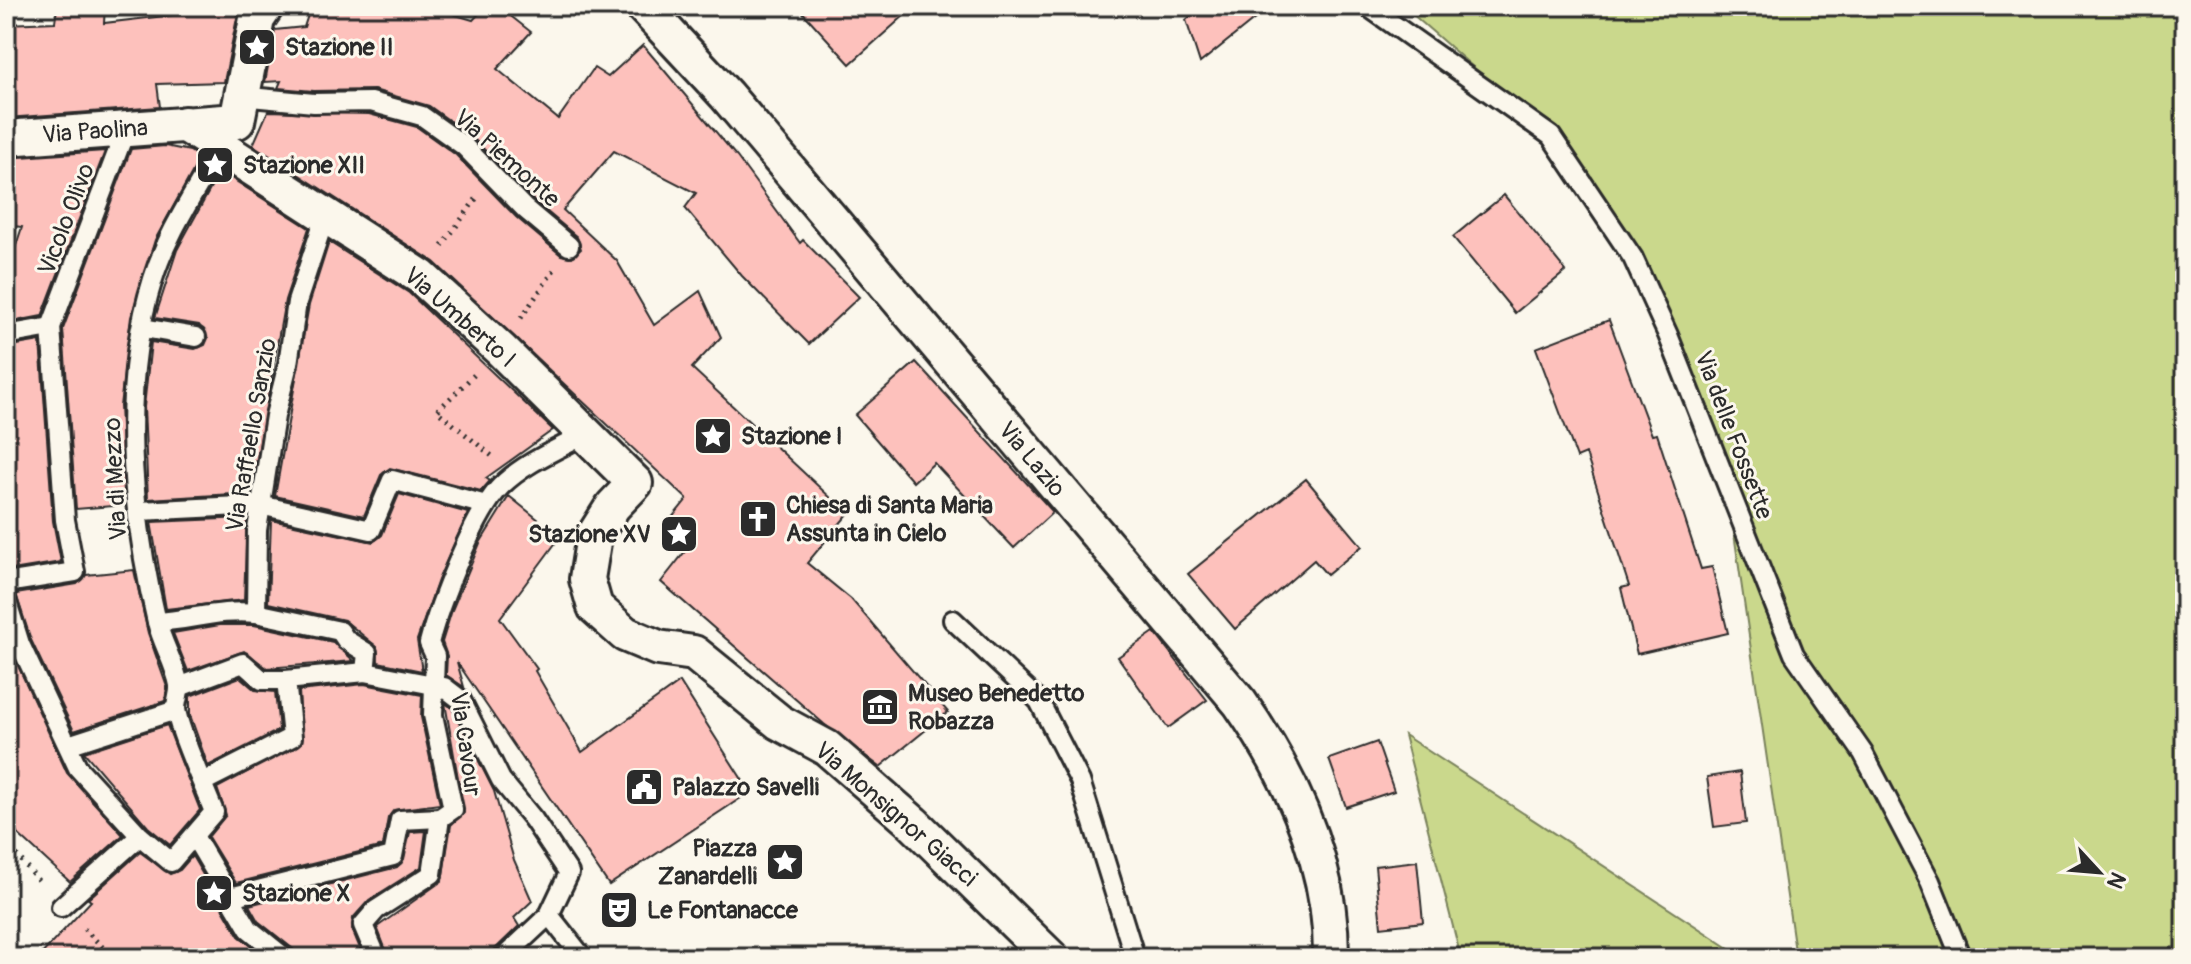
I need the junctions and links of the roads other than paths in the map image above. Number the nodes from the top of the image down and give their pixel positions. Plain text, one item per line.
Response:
1 (643, 6) edge
2 (1367, 6) edge
3 (261, 13) edge
4 (239, 96) junction
5 (184, 124) junction
6 (126, 129) junction
7 (6, 138) edge
8 (219, 149) junction
9 (325, 217) junction
10 (569, 246) road end
11 (51, 327) junction
12 (143, 328) junction
13 (6, 335) edge
14 (196, 337) dead end
15 (586, 434) junction
16 (260, 505) junction
17 (486, 505) junction
18 (139, 511) junction
19 (6, 583) edge
20 (6, 599) edge
21 (256, 613) junction
22 (953, 620) dead end
23 (157, 622) junction
24 (694, 653) joint
25 (365, 672) junction
26 (286, 680) junction
27 (433, 683) junction
28 (179, 687) junction
29 (176, 710) junction
30 (68, 745) junction
31 (203, 782) junction
32 (440, 818) junction
33 (140, 836) junction
34 (194, 836) junction
35 (230, 897) junction
36 (61, 907) dead end
37 (549, 915) junction
38 (285, 958) edge
39 (377, 958) edge
40 (503, 958) edge
41 (583, 958) edge
42 (1051, 958) edge
43 (1135, 958) edge
44 (1331, 958) edge
45 (1961, 958) edge

1 - 44 street, Via Lazio
2 - 45 lane, Via delle Fossette
3 - 4 street
4 - 5 street, Via Paolina
4 - 10 lane, Via Piemonte
5 - 6 street, Via Paolina
5 - 8 street, Via Umberto I
6 - 7 street, Via Paolina
6 - 11 lane, Vicolo Olivo
8 - 9 street, Via Umberto I
8 - 12 lane, Via di Mezzo
9 - 15 street, Via Umberto I
9 - 16 lane, Via Raffaello Sanzio
11 - 13 lane
11 - 19 lane, Vicolo Olivo
12 - 14 lane
12 - 18 lane, Via di Mezzo
15 - 17 lane
15 - 24 street, Via Umberto I
16 - 17 lane
16 - 18 lane
16 - 21 lane, Via Raffaello Sanzio
17 - 27 lane
18 - 23 lane, Via di Mezzo
20 - 30 lane
21 - 23 lane
21 - 25 lane
22 - 43 lane
23 - 28 lane, Via di Mezzo
24 - 42 street, Via Monsignor Giacci
25 - 26 lane
25 - 27 lane
26 - 28 lane
26 - 31 lane
27 - 32 lane, Via Cavour
27 - 37 lane
28 - 29 lane, Via di Mezzo
29 - 30 lane
29 - 31 lane, Via di Mezzo
30 - 33 lane
31 - 34 lane, Via di Mezzo
32 - 35 lane
32 - 39 lane, Via Cavour
33 - 34 lane
33 - 36 lane
34 - 35 lane
35 - 38 lane
37 - 40 lane
37 - 41 lane

